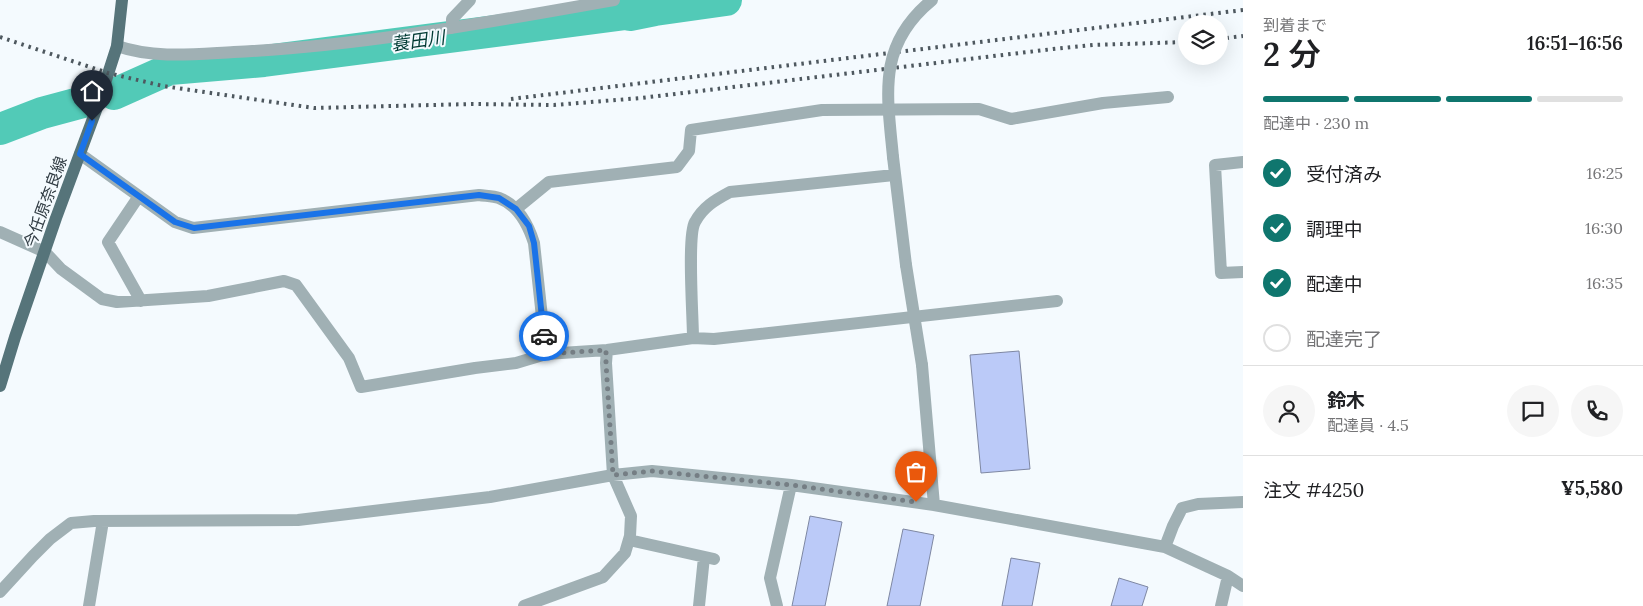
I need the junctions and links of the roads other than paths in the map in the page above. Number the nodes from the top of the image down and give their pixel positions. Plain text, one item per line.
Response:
1 (122, 0) edge
2 (470, 0) edge
3 (614, 0) edge
4 (932, 0) edge
5 (452, 28) junction
6 (117, 46) junction
7 (1168, 97) dead end
8 (80, 154) junction
9 (1243, 162) edge
10 (894, 175) junction
11 (139, 196) junction
12 (516, 209) junction
13 (0, 232) edge
14 (45, 252) junction
15 (1243, 272) edge
16 (141, 301) junction
17 (1057, 301) dead end
18 (693, 338) junction
19 (606, 350) junction
20 (546, 354) junction
21 (0, 386) edge
22 (613, 475) junction
23 (791, 485) junction
24 (1243, 502) edge
25 (934, 505) junction
26 (103, 521) junction
27 (629, 540) junction
28 (1165, 547) junction
29 (1228, 576) junction
30 (1243, 586) edge
31 (0, 592) edge
32 (89, 606) edge
33 (524, 606) edge
34 (698, 606) edge
35 (777, 606) edge
36 (1221, 606) edge

1 - 6 main road, 今任原奈良線
2 - 5 street
3 - 5 street
4 - 10 street, bridge
5 - 6 street
6 - 8 main road, 今任原奈良線
7 - 12 street
8 - 11 street
8 - 14 main road, 今任原奈良線
9 - 15 street
10 - 18 street
10 - 25 street, bridge
11 - 12 street
11 - 16 street
12 - 20 street
13 - 14 street
14 - 16 street
14 - 21 main road, 今任原奈良線
16 - 20 street
17 - 18 street
18 - 19 street
19 - 20 street
19 - 22 street
22 - 23 street
22 - 26 street
22 - 27 street
23 - 25 street
23 - 35 street
24 - 28 street
25 - 28 street
26 - 31 street
26 - 32 street
27 - 33 street
27 - 34 street
28 - 29 street
29 - 30 street
29 - 36 street

